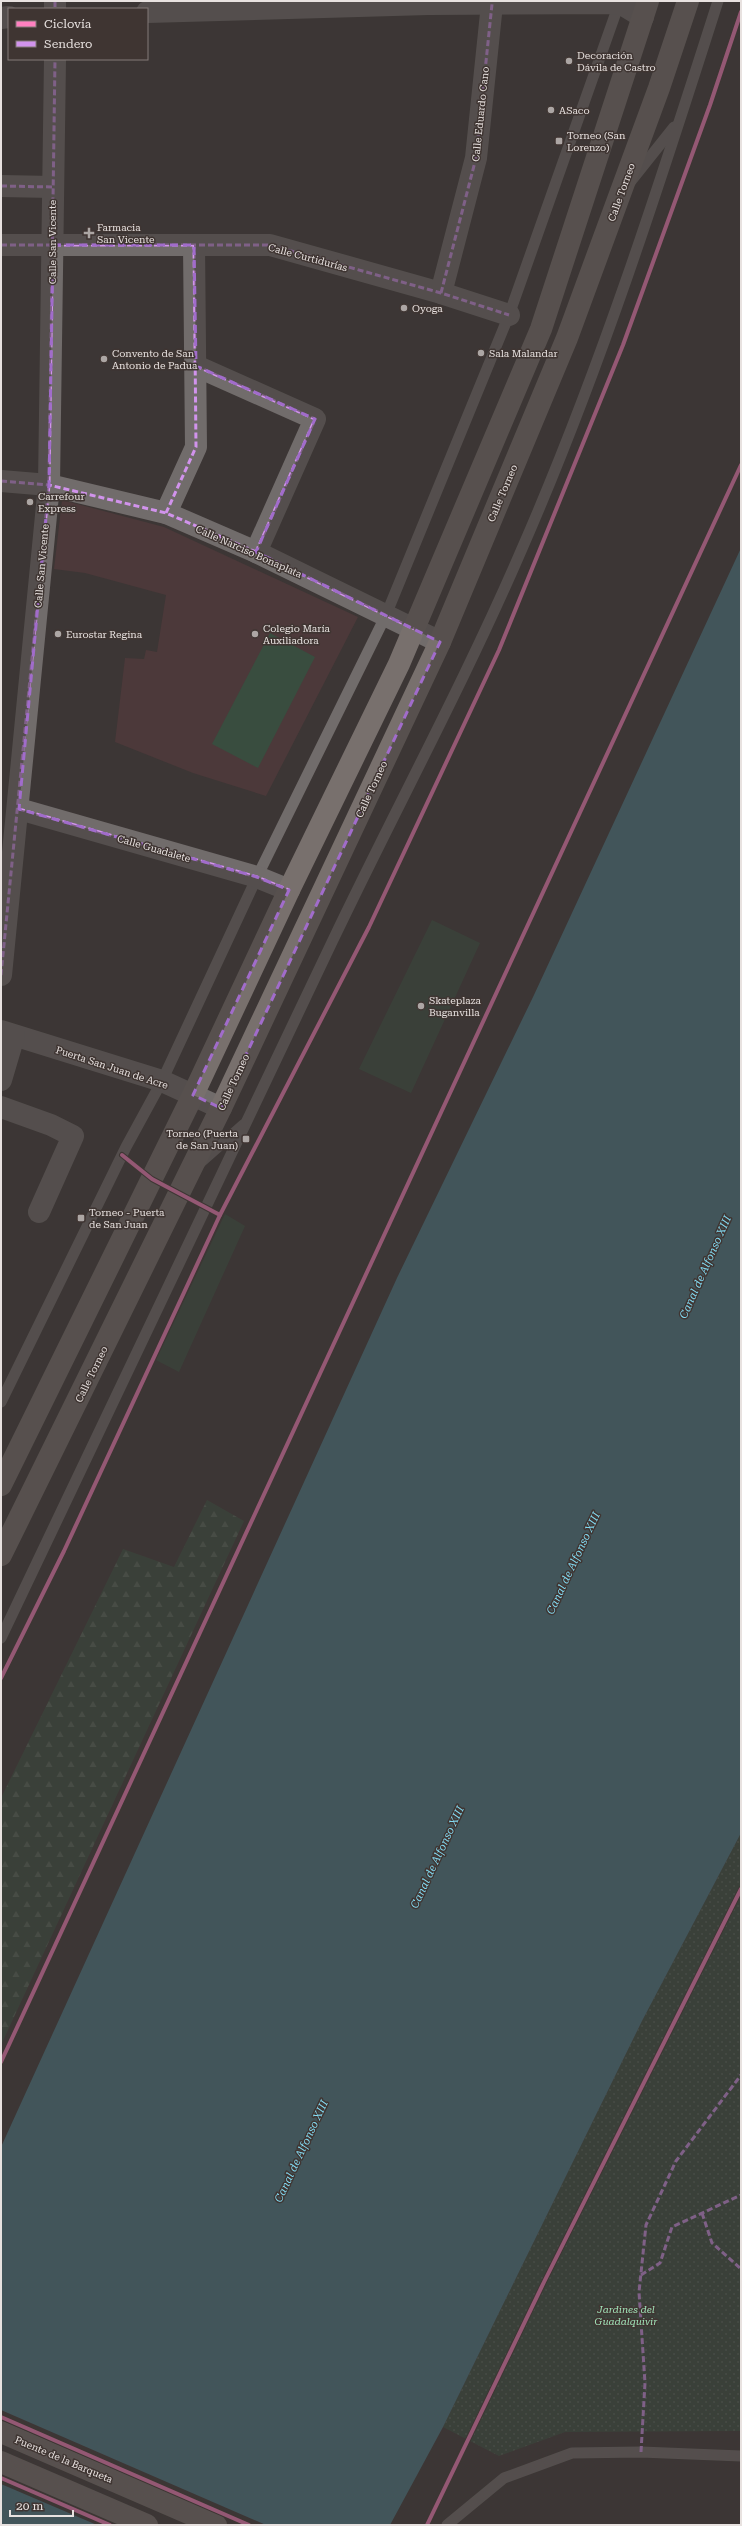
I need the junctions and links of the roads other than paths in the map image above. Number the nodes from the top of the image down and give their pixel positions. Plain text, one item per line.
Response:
1 (688, 1) edge
2 (718, 1) edge
3 (620, 2) edge
4 (492, 4) junction
5 (645, 9) edge
6 (148, 12) edge
7 (54, 60) edge
8 (679, 121) junction
9 (1, 186) edge
10 (53, 187) junction
11 (620, 196) junction
12 (53, 245) junction
13 (194, 245) junction
14 (1, 246) edge
15 (440, 293) junction
16 (509, 315) junction
17 (196, 366) junction
18 (1, 481) edge
19 (49, 485) junction
20 (166, 514) junction
21 (256, 552) junction
22 (386, 616) junction
23 (414, 630) junction
24 (440, 642) junction
25 (19, 809) junction
26 (257, 877) junction
27 (289, 890) junction
28 (1, 975) edge
29 (7, 1034) edge
30 (1, 1080) edge
31 (162, 1081) junction
32 (193, 1095) junction
33 (1, 1107) edge
34 (221, 1108) junction
35 (246, 1122) junction
36 (189, 1172) junction
37 (39, 1212) dead end
38 (1, 1402) edge
39 (1, 1485) edge
40 (1, 1555) edge
41 (1, 1638) edge
42 (1, 2432) edge
43 (741, 2456) edge
44 (1, 2462) edge
45 (146, 2525) edge
46 (216, 2525) edge
47 (447, 2525) edge

1 - 11 main road, Calle Torneo
2 - 8 lane
3 - 4 street
3 - 5 street
3 - 16 lane
4 - 6 street
4 - 15 street, Calle Eduardo Cano
5 - 23 main road
7 - 10 street, Calle San Vicente
8 - 11 lane
8 - 35 lane
9 - 10 street
10 - 12 street, Calle San Vicente
11 - 24 main road, Calle Torneo
12 - 13 street, Calle Curtidurías
12 - 14 street, Calle Curtidurías
12 - 19 street, Calle San Vicente
13 - 15 street, Calle Curtidurías
13 - 17 street
15 - 16 street, Calle Curtidurías
16 - 22 lane
17 - 20 street
17 - 21 street
18 - 19 street, Calle Narciso Bonaplata
19 - 20 street, Calle Narciso Bonaplata
19 - 25 street, Calle San Vicente
20 - 21 street, Calle Narciso Bonaplata
21 - 22 street, Calle Narciso Bonaplata
22 - 23 street, Calle Narciso Bonaplata
22 - 26 lane
23 - 24 street, Calle Narciso Bonaplata
23 - 27 main road
24 - 34 main road, Calle Torneo
25 - 26 street, Calle Guadalete
25 - 28 street, Calle San Vicente
26 - 27 street, Calle Guadalete
26 - 31 lane
27 - 32 main road
29 - 30 street
29 - 31 street, Puerta San Juan de Acre
31 - 32 street, Puerta San Juan de Acre
31 - 38 lane
32 - 34 street, Puerta San Juan de Acre
32 - 39 main road
33 - 37 street
34 - 36 main road, Calle Torneo
35 - 36 lane
35 - 41 lane
36 - 40 main road, Calle Torneo
42 - 46 main road, Puente de la Barqueta
43 - 47 lane
44 - 45 main road

